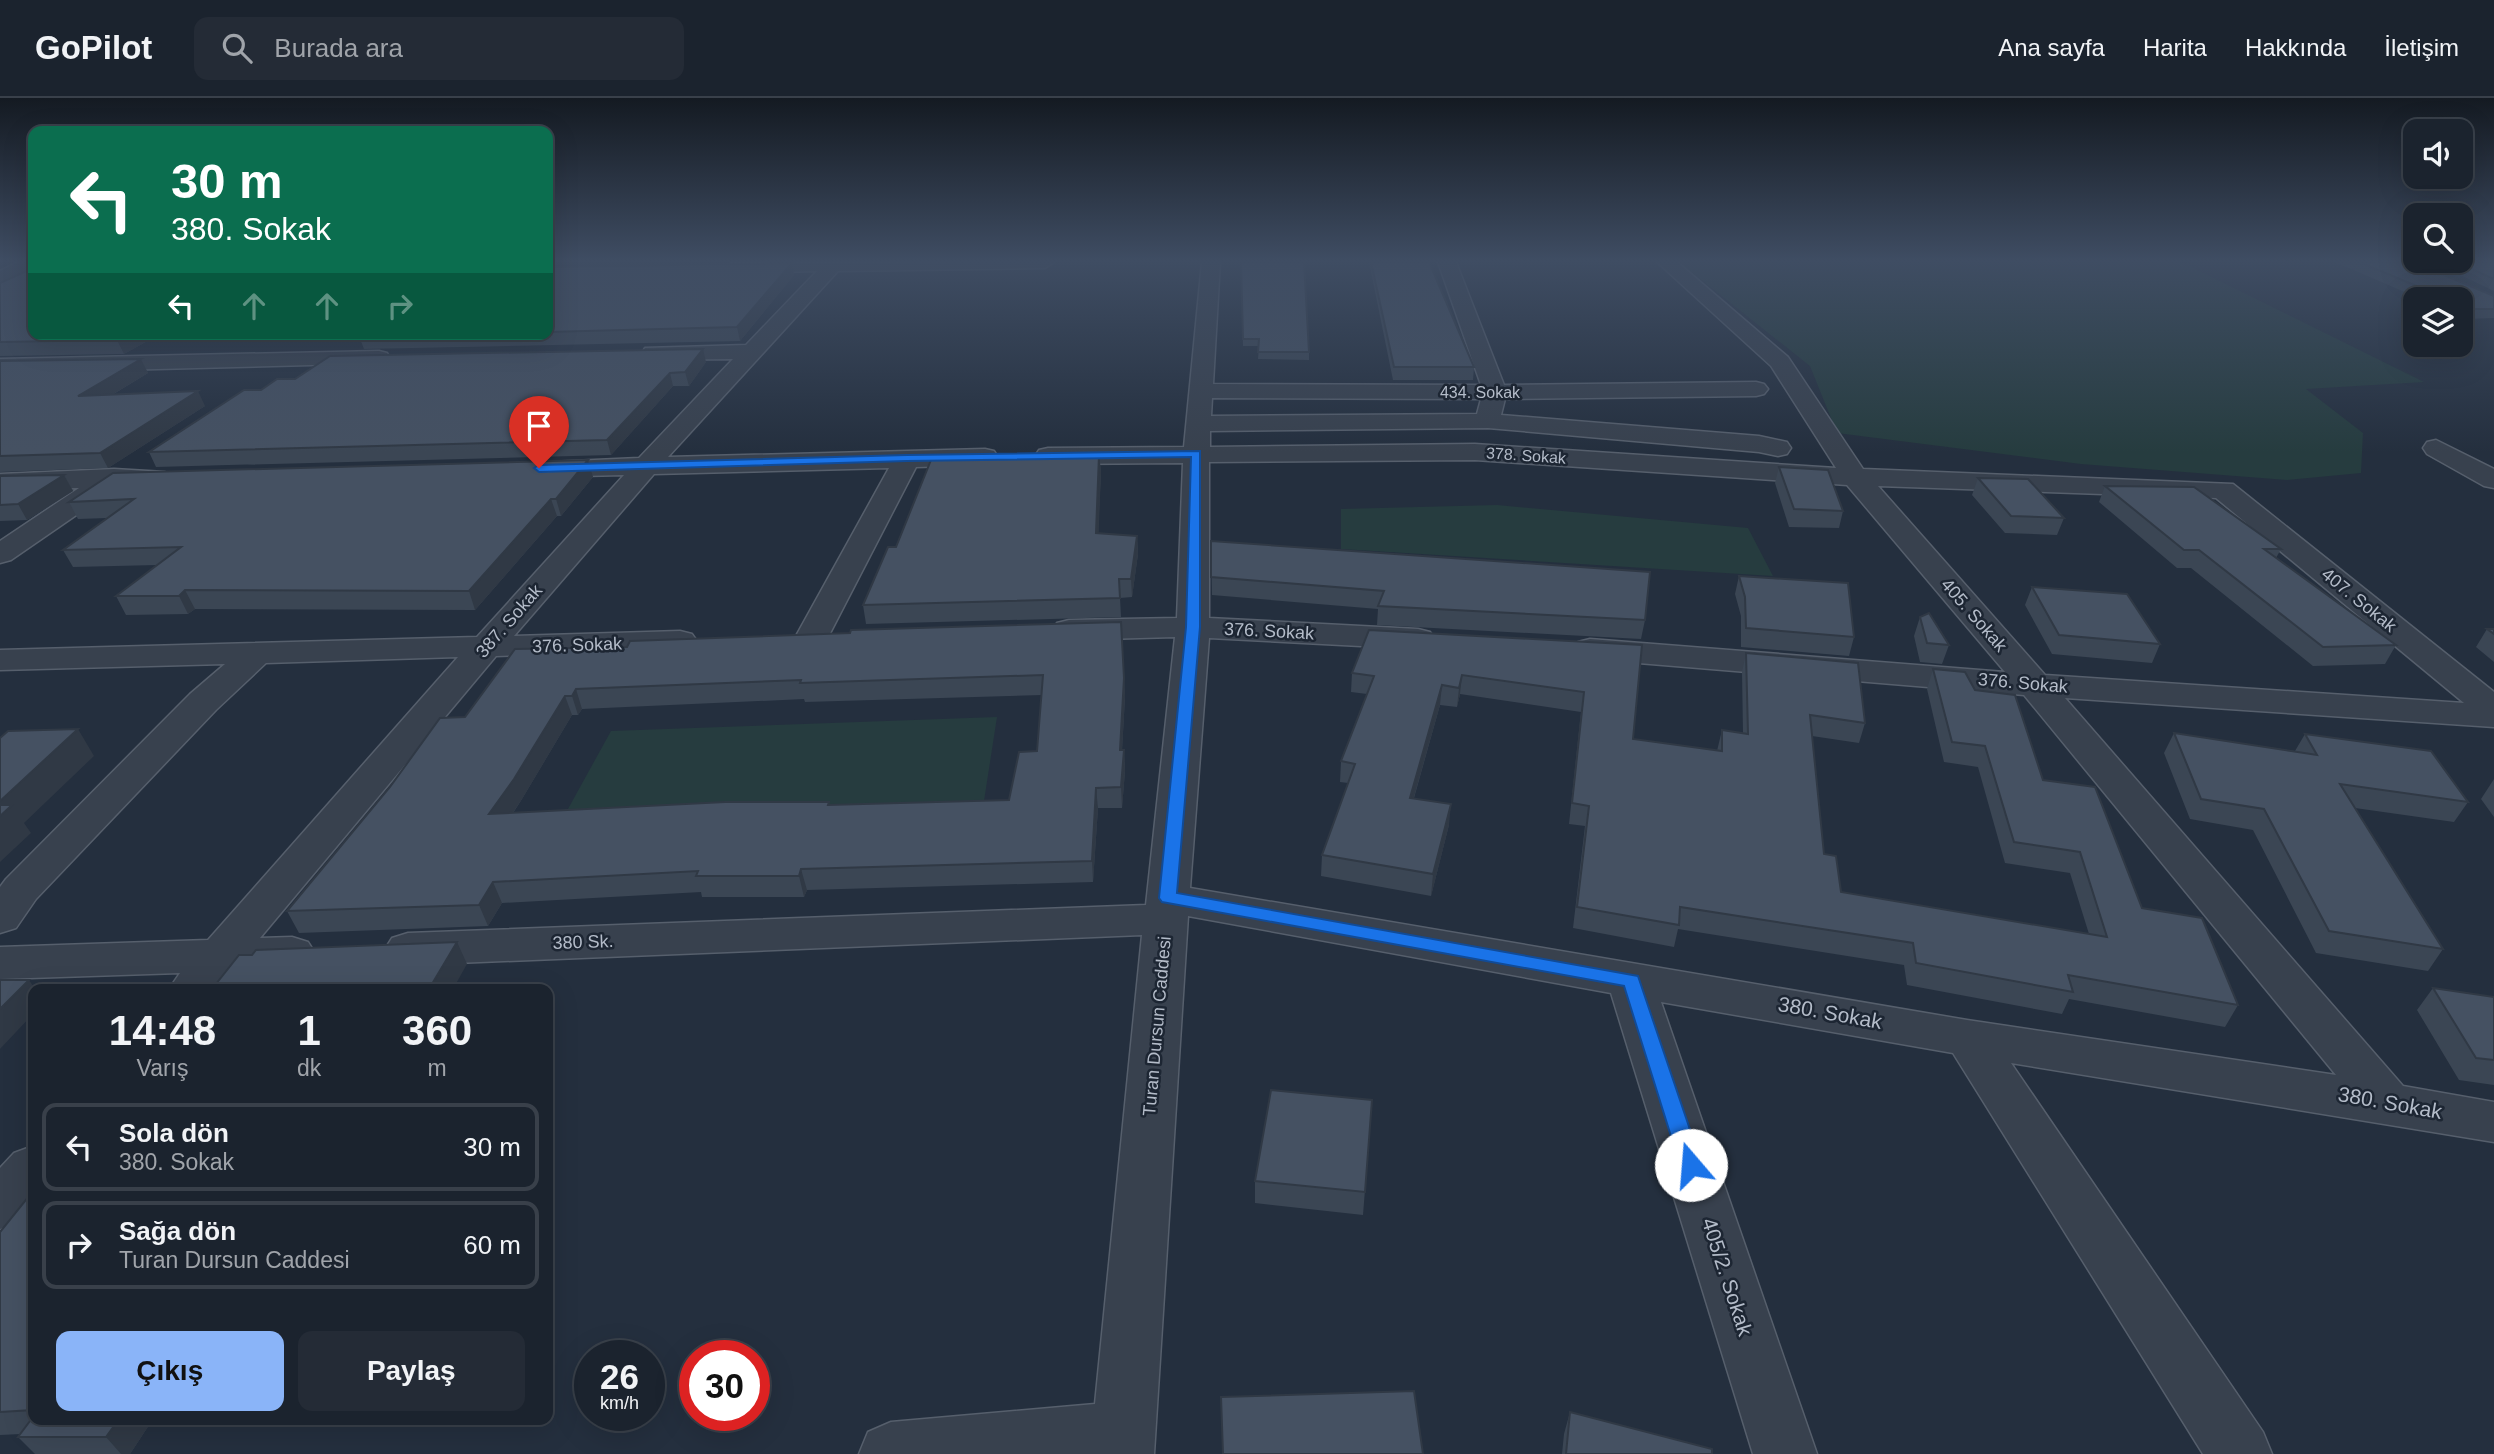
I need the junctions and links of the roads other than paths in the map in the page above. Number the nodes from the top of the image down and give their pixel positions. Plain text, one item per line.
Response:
1 (777, 325) edge
2 (1207, 325) edge
3 (1470, 325) edge
4 (1738, 325) edge
5 (328, 340) edge
6 (751, 352) junction
7 (628, 354) edge
8 (395, 358) edge
9 (299, 359) junction
10 (0, 366) edge
11 (263, 382) dead end
12 (1756, 389) dead end
13 (1495, 392) junction
14 (1488, 421) junction
15 (1200, 423) junction
16 (2482, 447) dead end
17 (1475, 452) junction
18 (146, 457) dead end
19 (907, 458) junction
20 (646, 466) junction
21 (509, 469) edge
22 (1855, 477) junction
23 (179, 478) edge
24 (111, 480) junction
25 (2494, 480) edge
26 (0, 482) edge
27 (2223, 490) joint
28 (0, 554) edge
29 (1193, 627) junction
30 (1044, 630) edge
31 (854, 635) edge
32 (717, 640) edge
33 (1445, 640) edge
34 (1556, 647) edge
35 (484, 649) junction
36 (256, 654) junction
37 (0, 660) edge
38 (2035, 685) junction
39 (2494, 713) edge
40 (1167, 908) junction
41 (0, 918) edge
42 (0, 962) edge
43 (206, 972) edge
44 (1632, 981) junction
45 (1968, 1038) junction
46 (2387, 1102) junction
47 (2494, 1122) edge
48 (28, 1174) edge
49 (0, 1206) edge
50 (1123, 1443) edge
51 (891, 1454) edge
52 (1784, 1454) edge
53 (2240, 1454) edge

1 - 6 street, 387. Sokak
2 - 15 street, Turan Dursun Caddesi
3 - 13 street
4 - 22 street, 405. Sokak
5 - 9 street
6 - 7 street
6 - 20 street, 387. Sokak
8 - 9 street
9 - 10 street
9 - 11 street
12 - 13 street, 434. Sokak
13 - 14 street
13 - 15 street, 434. Sokak
14 - 15 street
14 - 17 street
14 - 22 street
15 - 17 street, 378. Sokak
15 - 19 street
15 - 29 street, Turan Dursun Caddesi
16 - 25 street
17 - 22 street, 378. Sokak
18 - 24 street
19 - 20 street
19 - 31 street
20 - 21 street
20 - 35 street, 387. Sokak
22 - 27 street, 378. Sokak
22 - 38 street, 405. Sokak
23 - 24 street
24 - 26 street
24 - 28 street
27 - 39 street, 407. Sokak
29 - 30 street, 376. Sokak
29 - 33 street, 376. Sokak
29 - 40 street, Turan Dursun Caddesi
32 - 35 street, 376. Sokak
34 - 38 street, 376. Sokak
35 - 36 street, 376. Sokak
35 - 43 street, 387. Sokak
36 - 37 street, 376. Sokak
36 - 41 street
38 - 39 street, 376. Sokak
38 - 46 street, 405. Sokak
40 - 43 street, 380 Sk.
40 - 44 street, 380. Sokak
40 - 50 street, Turan Dursun Caddesi
42 - 43 street, 380 Sk.
44 - 45 street, 380. Sokak
44 - 52 street, 405/2. Sokak
45 - 46 street, 380. Sokak
45 - 53 street
46 - 47 street, 380. Sokak
48 - 49 street
50 - 51 street

